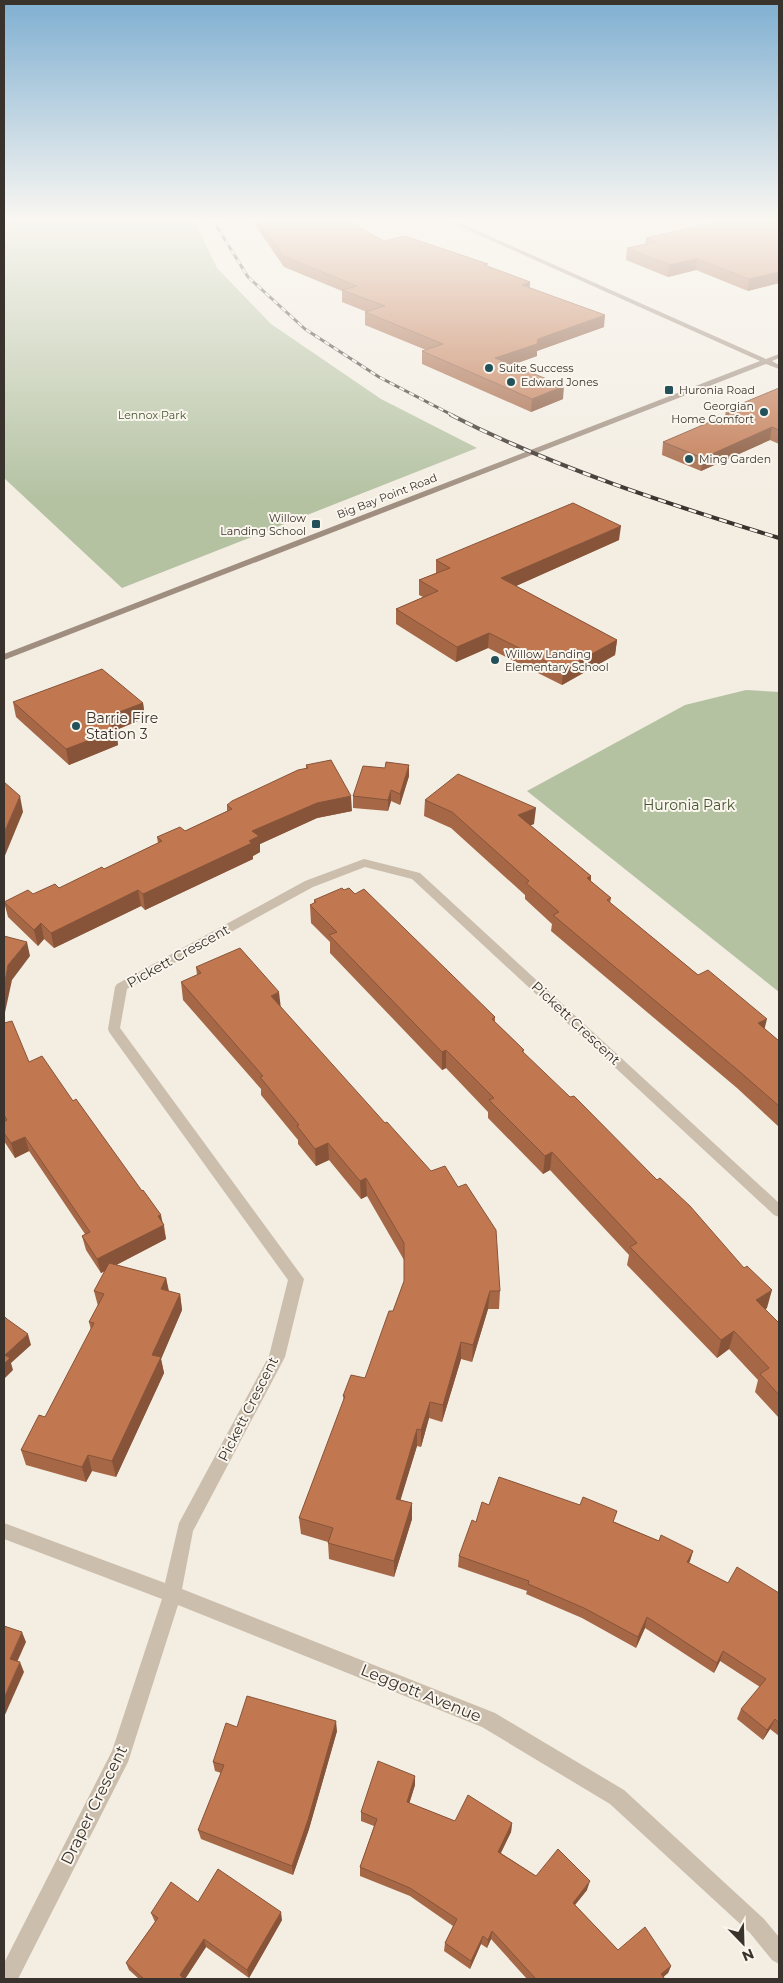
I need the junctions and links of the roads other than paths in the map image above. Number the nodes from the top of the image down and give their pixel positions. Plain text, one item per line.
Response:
1 (661, 315) edge
2 (779, 356) edge
3 (765, 361) junction
4 (779, 367) edge
5 (4, 658) edge
6 (779, 1211) edge
7 (4, 1530) edge
8 (172, 1594) junction
9 (779, 1953) edge
10 (7, 1979) edge

1 - 3 street
2 - 3 street, Big Bay Point Road
3 - 4 street
3 - 5 street, Big Bay Point Road
6 - 8 street, Pickett Crescent
7 - 8 street, Leggott Avenue
8 - 9 street, Leggott Avenue
8 - 10 street, Draper Crescent

